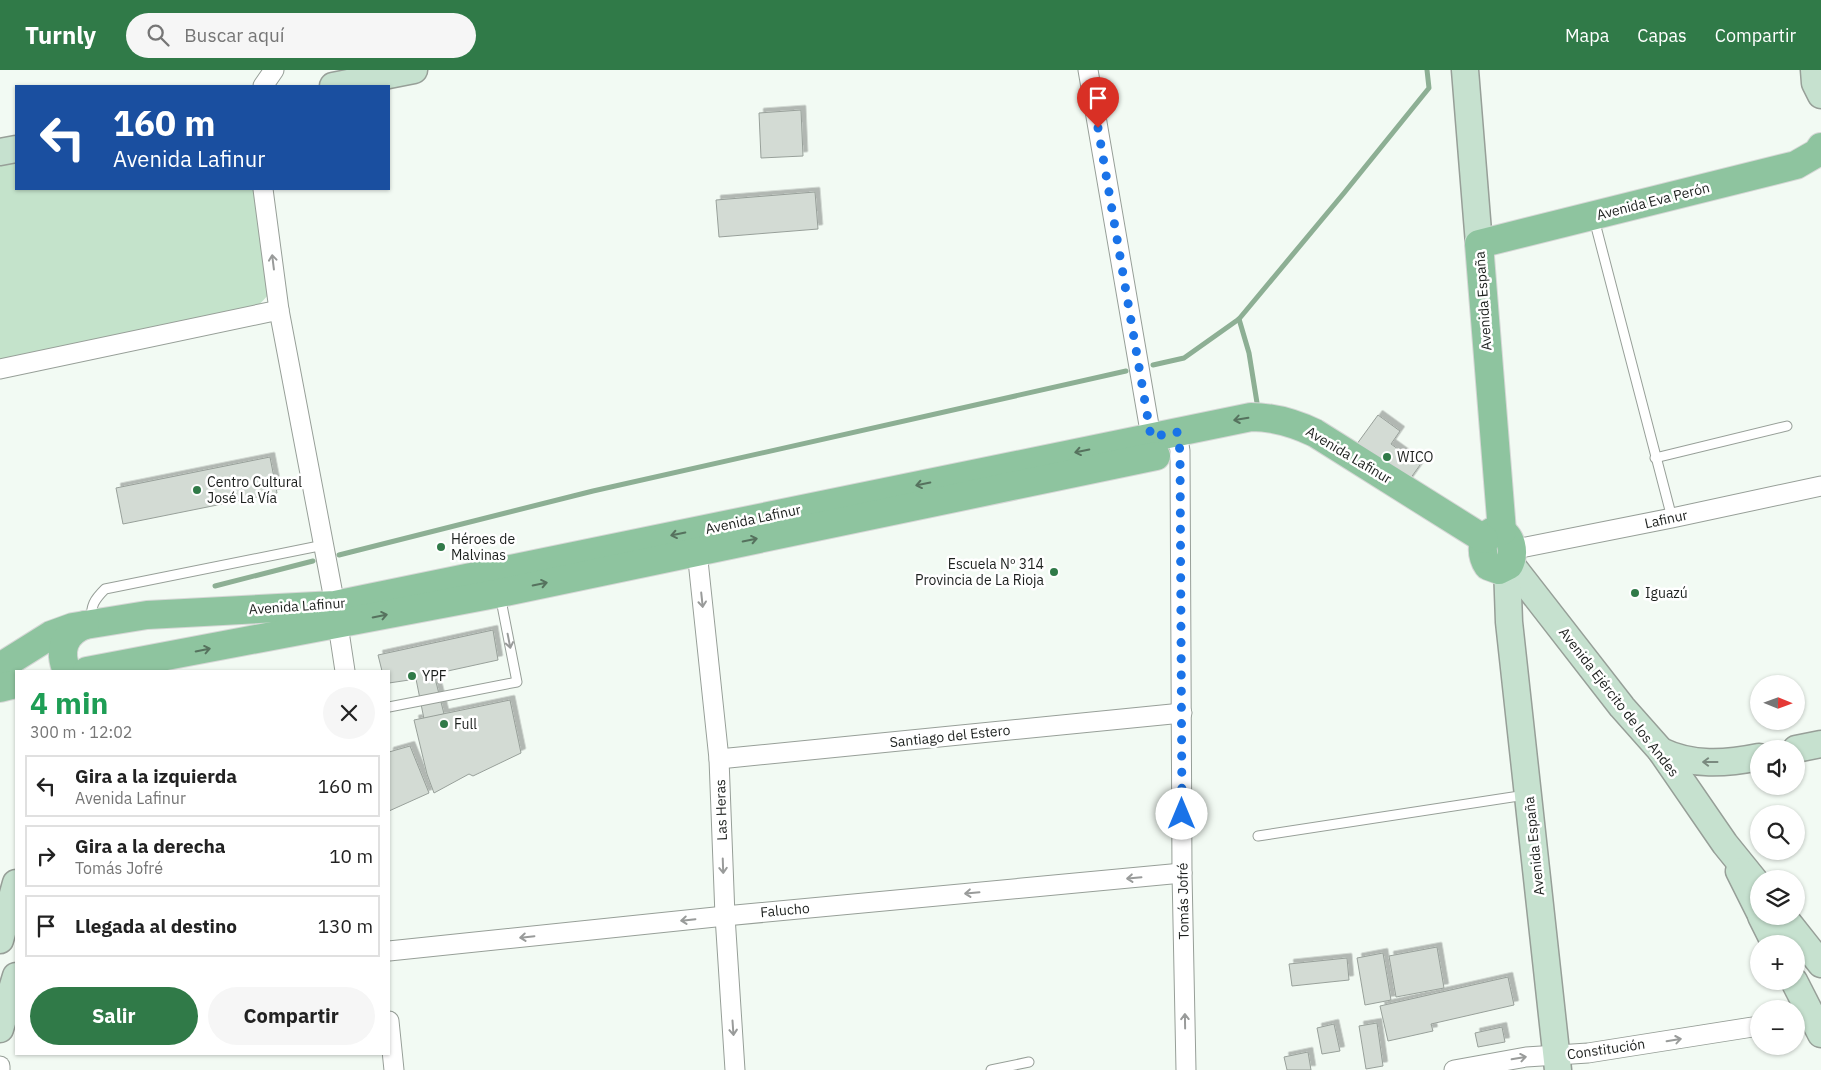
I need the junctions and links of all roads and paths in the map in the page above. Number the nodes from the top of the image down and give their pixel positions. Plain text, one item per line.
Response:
1 (274, 70) edge
2 (414, 70) edge
3 (1088, 70) edge
4 (1465, 70) edge
5 (1814, 70) edge
6 (264, 85) edge
7 (338, 85) edge
8 (1821, 95) edge
9 (1821, 147) edge
10 (15, 149) edge
11 (0, 152) edge
12 (263, 190) edge
13 (1593, 216) junction
14 (1479, 244) junction
15 (279, 310) junction
16 (0, 369) edge
17 (1787, 426) dead end
18 (1151, 437) junction
19 (1179, 441) junction
20 (1655, 458) junction
21 (1821, 486) edge
22 (1672, 518) junction
23 (324, 545) junction
24 (697, 551) junction
25 (1499, 554) junction
26 (500, 593) junction
27 (337, 614) junction
28 (147, 615) junction
29 (88, 624) junction
30 (167, 656) junction
31 (0, 667) edge
32 (119, 668) edge
33 (67, 670) edge
34 (98, 670) edge
35 (345, 670) edge
36 (15, 684) edge
37 (0, 688) edge
38 (390, 708) edge
39 (1182, 714) junction
40 (1821, 744) edge
41 (1805, 747) edge
42 (1661, 752) junction
43 (1750, 758) edge
44 (718, 760) junction
45 (1529, 795) junction
46 (1258, 836) dead end
47 (1726, 844) junction
48 (1182, 874) junction
49 (1750, 875) edge
50 (15, 887) edge
51 (1750, 893) edge
52 (725, 916) junction
53 (1790, 925) edge
54 (0, 940) edge
55 (390, 951) edge
56 (1821, 964) edge
57 (15, 979) edge
58 (1798, 990) edge
59 (1813, 1022) edge
60 (1750, 1027) edge
61 (0, 1029) edge
62 (390, 1031) edge
63 (15, 1032) edge
64 (0, 1036) edge
65 (1029, 1062) dead end
66 (1557, 1063) edge
67 (0, 1066) edge
68 (0, 1070) edge
69 (394, 1070) edge
70 (735, 1070) edge
71 (991, 1070) edge
72 (1186, 1070) edge
73 (1454, 1070) edge

1 - 6 street
2 - 7 street
3 - 18 street
4 - 14 street, Avenida España
5 - 8 street
9 - 13 main road, Avenida Eva Perón
10 - 11 street
15 -> 12 street
13 - 14 main road, Avenida Eva Perón
13 - 20 lane
14 - 25 main road, Avenida España
15 - 16 street
15 - 23 street
17 - 20 lane
18 - 19 main road, Avenida Lafinur
18 -> 27 main road, Avenida Lafinur
24 -> 19 main road, Avenida Lafinur
19 - 25 main road, Avenida Lafinur
19 - 39 street, Tomás Jofré
20 - 22 lane
21 - 22 street, Lafinur
22 - 25 street, Lafinur
23 - 27 street
23 - 29 lane
26 -> 24 main road, Avenida Lafinur
24 -> 44 street, Las Heras
25 - 42 street, Avenida Ejército de los Andes
25 - 45 street, Avenida España
27 -> 26 main road, Avenida Lafinur
26 -> 38 lane
27 - 28 main road, Avenida Lafinur
30 -> 27 main road, Avenida Lafinur
27 - 35 street
28 - 29 main road, Avenida Lafinur
28 - 30 main road
29 - 31 main road, Avenida Lafinur
29 - 33 main road
30 - 32 main road, Avenida Lafinur
32 - 34 main road, Avenida Lafinur
36 - 37 main road
39 - 44 street, Santiago del Estero
39 - 48 street, Tomás Jofré
40 - 41 street
43 -> 42 street
42 - 47 street, Avenida Ejército de los Andes
44 -> 52 street, Las Heras
45 - 46 lane
45 - 66 street, Avenida España
47 - 49 street, Avenida Ejército de los Andes
47 - 51 street, Avenida Ejército de los Andes
48 -> 52 street, Falucho
72 -> 48 street, Tomás Jofré
50 - 54 street
52 -> 55 street, Falucho
52 -> 70 street, Las Heras
53 - 56 street
57 - 61 street
58 - 59 street
66 -> 60 street, Constitución
62 - 69 street
63 - 64 street
65 - 71 lane
73 -> 66 street, Constitución
67 - 68 street

